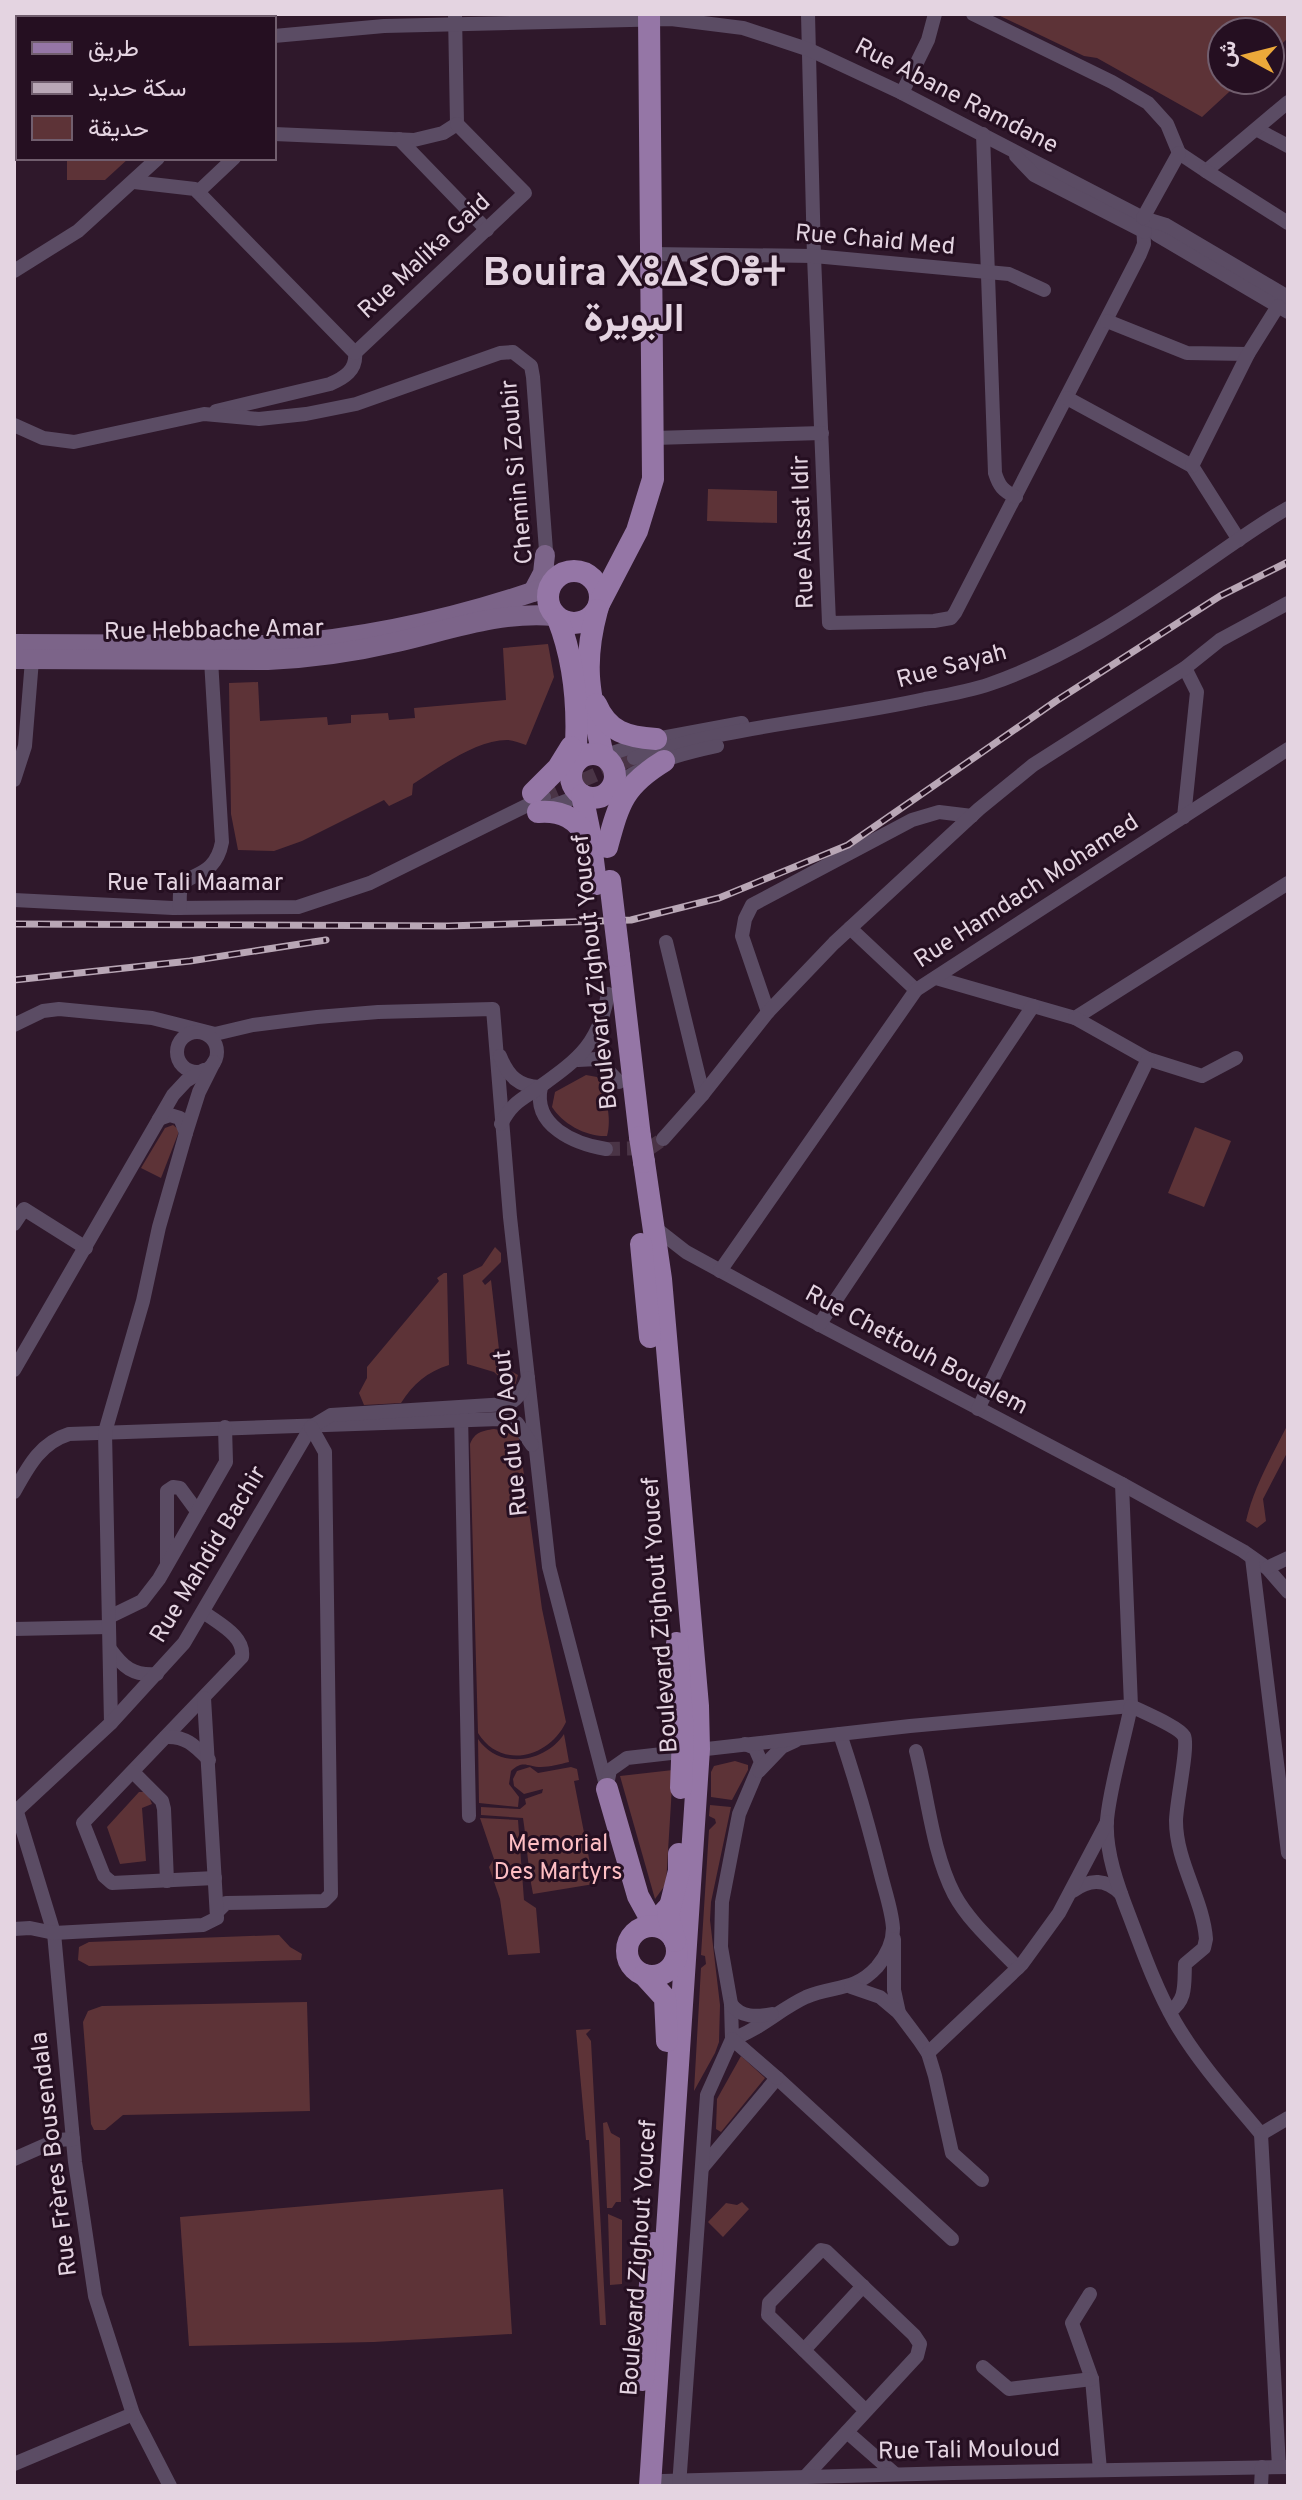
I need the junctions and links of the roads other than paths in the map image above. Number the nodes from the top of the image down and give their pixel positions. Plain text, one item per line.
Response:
1 (808, 14) edge
2 (935, 14) edge
3 (973, 14) edge
4 (649, 17) edge
5 (455, 19) edge
6 (277, 38) edge
7 (810, 50) junction
8 (902, 93) junction
9 (1288, 102) edge
10 (457, 124) junction
11 (1258, 130) junction
12 (276, 134) edge
13 (983, 134) junction
14 (399, 139) junction
15 (1288, 146) edge
16 (1179, 153) junction
17 (156, 160) edge
18 (232, 160) edge
19 (1206, 171) junction
20 (134, 182) junction
21 (198, 192) junction
22 (1288, 223) edge
23 (487, 230) junction
24 (1147, 232) junction
25 (651, 254) junction
26 (814, 256) junction
27 (14, 271) edge
28 (987, 273) junction
29 (1044, 290) dead end
30 (1285, 305) edge
31 (1107, 321) junction
32 (354, 351) junction
33 (1248, 354) junction
34 (1067, 398) junction
35 (204, 414) junction
36 (14, 425) edge
37 (822, 433) junction
38 (654, 438) junction
39 (1192, 466) junction
40 (1016, 497) junction
41 (1288, 508) edge
42 (643, 516) junction
43 (1239, 540) junction
44 (545, 555) joint
45 (579, 571) junction
46 (545, 588) junction
47 (1288, 603) edge
48 (599, 606) junction
49 (556, 617) junction
50 (14, 644) edge
51 (23, 659) edge
52 (211, 660) junction
53 (1185, 668) junction
54 (591, 698) junction
55 (815, 720) junction
56 (578, 727) junction
57 (656, 739) junction
58 (1288, 749) edge
59 (603, 756) junction
60 (634, 758) tunnel mouth
61 (664, 761) junction
62 (575, 762) junction
63 (14, 780) edge
64 (608, 792) junction
65 (582, 795) junction
66 (538, 800) junction
67 (972, 816) junction
68 (1184, 817) junction
69 (599, 847) junction
70 (1288, 883) edge
71 (14, 900) edge
72 (180, 908) junction
73 (850, 928) junction
74 (666, 942) dead end
75 (612, 957) junction
76 (936, 978) junction
77 (916, 990) junction
78 (608, 994) junction
79 (1033, 1006) junction
80 (768, 1012) junction
81 (1075, 1018) junction
82 (164, 1020) junction
83 (14, 1025) edge
84 (236, 1030) junction
85 (199, 1032) junction
86 (178, 1044) junction
87 (497, 1048) junction
88 (1236, 1058) dead end
89 (1148, 1059) junction
90 (578, 1060) junction
91 (180, 1062) junction
92 (211, 1063) junction
93 (186, 1081) junction
94 (619, 1082) junction
95 (541, 1087) junction
96 (200, 1090) junction
97 (703, 1094) junction
98 (173, 1095) junction
99 (545, 1117) junction
100 (504, 1118) junction
101 (159, 1119) junction
102 (186, 1133) junction
103 (663, 1139) tunnel mouth
104 (624, 1141) junction
105 (637, 1163) junction
106 (14, 1224) edge
107 (654, 1227) junction
108 (86, 1248) junction
109 (691, 1255) junction
110 (720, 1271) junction
111 (661, 1279) junction
112 (819, 1325) junction
113 (14, 1370) edge
114 (528, 1378) junction
115 (513, 1402) junction
116 (978, 1409) junction
117 (532, 1413) junction
118 (461, 1414) junction
119 (225, 1427) junction
120 (311, 1427) junction
121 (105, 1432) junction
122 (535, 1452) junction
123 (1122, 1484) junction
124 (14, 1492) edge
125 (199, 1509) junction
126 (165, 1533) junction
127 (183, 1537) junction
128 (1252, 1558) junction
129 (1288, 1558) edge
130 (167, 1564) junction
131 (1267, 1568) junction
132 (1288, 1592) edge
133 (205, 1613) junction
134 (109, 1622) junction
135 (14, 1629) edge
136 (110, 1649) junction
137 (157, 1674) junction
138 (204, 1698) junction
139 (1131, 1706) junction
140 (111, 1723) junction
141 (592, 1733) junction
142 (840, 1734) junction
143 (166, 1737) junction
144 (804, 1738) junction
145 (745, 1744) junction
146 (688, 1745) junction
147 (916, 1751) dead end
148 (627, 1758) junction
149 (209, 1760) junction
150 (759, 1771) junction
151 (133, 1772) junction
152 (607, 1789) junction
153 (15, 1811) edge
154 (469, 1816) dead end
155 (1107, 1822) junction
156 (1288, 1853) edge
157 (215, 1878) junction
158 (167, 1881) junction
159 (1070, 1894) junction
160 (1122, 1895) junction
161 (638, 1896) junction
162 (680, 1909) junction
163 (218, 1911) junction
164 (14, 1929) edge
165 (893, 1929) junction
166 (54, 1933) junction
167 (629, 1941) junction
168 (676, 1947) junction
169 (1018, 1968) junction
170 (644, 1975) junction
171 (685, 1980) junction
172 (851, 1987) junction
173 (731, 2004) junction
174 (1170, 2011) junction
175 (899, 2013) junction
176 (777, 2014) junction
177 (732, 2039) junction
178 (928, 2053) junction
179 (777, 2078) junction
180 (1288, 2118) edge
181 (1261, 2134) junction
182 (73, 2139) junction
183 (14, 2159) edge
184 (702, 2168) junction
185 (982, 2180) dead end
186 (952, 2239) dead end
187 (863, 2286) junction
188 (1090, 2294) dead end
189 (804, 2350) junction
190 (983, 2367) dead end
191 (1092, 2379) junction
192 (866, 2411) junction
193 (133, 2414) junction
194 (847, 2432) junction
195 (14, 2464) edge
196 (1262, 2467) junction
197 (1283, 2467) edge
198 (1100, 2470) junction
199 (895, 2474) junction
200 (805, 2477) junction
201 (955, 2479) edge
202 (667, 2480) edge
203 (170, 2486) edge
204 (636, 2486) edge
205 (1261, 2486) edge

1 - 7 street, Rue Aissat Idir
2 - 8 street
3 - 16 street
4 - 5 street, Rue Abane Ramdane
4 - 7 street, Rue Abane Ramdane
4 - 25 main road
5 - 6 street, Rue Abane Ramdane
5 - 10 street
7 - 8 street, Rue Abane Ramdane
7 - 26 street, Rue Aissat Idir
8 - 13 street, Rue Abane Ramdane
9 - 11 street
10 - 14 street
10 - 23 street, Rue Malika Gaid
11 - 15 street
11 - 19 street
12 - 14 street
13 - 24 street, Rue Abane Ramdane
13 - 28 street
14 - 23 street
16 - 19 street
16 - 24 street, Rue Aissat Idir
17 - 20 street
18 - 21 street
19 - 22 street
20 - 21 street
20 - 27 street
21 - 32 street
23 - 32 street, Rue Malika Gaid
24 - 30 street, Rue Abane Ramdane
24 - 30 street
24 - 31 street, Rue Aissat Idir
25 - 26 street, Rue Chaid Med
25 - 38 main road
26 - 28 street, Rue Chaid Med
26 - 37 street, Rue Aissat Idir
28 - 29 street, Rue Chaid Med
28 - 40 street
30 - 33 street
31 - 33 street
31 - 34 street, Rue Aissat Idir
32 - 35 street, Rue Malika Gaid
33 - 39 street
34 - 39 street
34 - 40 street, Rue Aissat Idir
35 - 36 street, Chemin Si Zoubir
35 - 44 street, Chemin Si Zoubir
37 - 38 street
37 - 40 street, Rue Aissat Idir
38 - 42 main road
39 - 43 street
41 - 43 street, Rue Sayah
42 - 45 main road
42 - 48 main road
43 - 55 street, Rue Sayah
44 - 46 main road
45 - 46 main road
45 - 48 main road
46 - 49 main road
46 - 50 main road, Rue Hebbache Amar
47 - 53 street
48 - 49 main road
48 - 54 main road
49 - 52 main road, Rue Hebbache Amar
49 - 56 main road
51 - 52 main road, Rue Hebbache Amar
51 - 63 street
52 - 72 street
53 - 67 street
53 - 68 street
54 - 57 main road
54 - 59 main road
55 - 57 street
55 - 60 street, Rue Sayah
55 - 61 street
56 - 62 main road
56 - 66 main road
57 - 59 street
58 - 68 street, Rue Hamdach Mohamed
59 - 62 main road
59 - 64 main road
61 - 64 street
61 - 69 main road
62 - 65 main road
62 - 66 street
64 - 65 main road
64 - 69 main road, Boulevard Zighout Youcef
65 - 66 street
65 - 69 main road, Boulevard Zighout Youcef
66 - 69 main road
66 - 72 street, Rue Tali Maamar
67 - 73 street
67 - 80 street
68 - 76 street, Rue Hamdach Mohamed
69 - 75 main road, Boulevard Zighout Youcef
70 - 81 street
71 - 72 street, Rue Tali Maamar
73 - 77 street
73 - 80 street
74 - 97 street
75 - 78 main road, Boulevard Zighout Youcef
75 - 104 main road, Boulevard Zighout Youcef
76 - 77 street, Rue Hamdach Mohamed
76 - 79 street
77 - 110 street, Rue Hamdach Mohamed
78 - 90 street
78 - 94 main road, Boulevard Zighout Youcef
79 - 81 street
79 - 112 street
80 - 97 street
81 - 89 street
82 - 83 street
82 - 85 street
82 - 86 street
84 - 85 street
84 - 87 street, Rue du 20 Aout
84 - 92 street
85 - 86 street
85 - 92 street
86 - 91 street
87 - 95 street
87 - 100 street, Rue du 20 Aout
88 - 89 street
89 - 116 street
90 - 94 street
90 - 95 street
91 - 92 street
91 - 98 street
92 - 93 street
92 - 96 street
93 - 96 street
93 - 98 street
94 - 104 main road, Boulevard Zighout Youcef
95 - 99 street
95 - 100 street
96 - 102 street
97 - 103 street
98 - 101 street
99 - 100 street
99 - 104 street
100 - 114 street, Rue du 20 Aout
101 - 102 street
101 - 108 street
102 - 121 street
104 - 105 main road, Boulevard Zighout Youcef
105 - 107 main road, Boulevard Zighout Youcef
105 - 146 main road, Boulevard Zighout Youcef
106 - 108 street
107 - 109 street, Rue Chettouh Boualem
107 - 111 main road, Boulevard Zighout Youcef
108 - 113 street
109 - 110 street, Rue Chettouh Boualem
109 - 111 street
110 - 112 street, Rue Chettouh Boualem
111 - 146 main road, Boulevard Zighout Youcef
112 - 116 street, Rue Chettouh Boualem
114 - 115 street
114 - 117 street, Rue du 20 Aout
115 - 117 street
115 - 118 street
116 - 123 street, Rue Chettouh Boualem
117 - 122 street, Rue du 20 Aout
118 - 120 street
118 - 120 street, Rue Mahdid Bachir
118 - 122 street
118 - 154 street
119 - 120 street
119 - 121 street
119 - 125 street
120 - 133 street, Rue Mahdid Bachir
120 - 163 street
121 - 124 street
121 - 134 street
122 - 141 street, Rue du 20 Aout
123 - 128 street, Rue Chettouh Boualem
123 - 139 street
125 - 126 street
125 - 127 street
126 - 127 street
126 - 130 street
127 - 130 street
128 - 131 street, Rue Chettouh Boualem
128 - 156 street
129 - 131 street
130 - 134 street
131 - 132 street, Rue Chettouh Boualem
133 - 137 street, Rue Mahdid Bachir
133 - 138 street
134 - 135 street
134 - 136 street
136 - 137 street
136 - 140 street
137 - 140 street, Rue Mahdid Bachir
138 - 143 street
138 - 149 street
139 - 142 street
139 - 155 street
139 - 174 street
140 - 153 street, Rue Mahdid Bachir
141 - 148 street
141 - 152 street, Rue du 20 Aout
142 - 144 street
142 - 165 street
143 - 149 street
143 - 151 street
144 - 145 street
144 - 150 street
145 - 146 street
145 - 150 street
146 - 148 street
146 - 162 main road, Boulevard Zighout Youcef
147 - 169 street
148 - 152 street
149 - 157 street
150 - 173 street
151 - 158 street
151 - 158 street
152 - 161 main road
153 - 166 street, Rue Frères Bousendala
155 - 159 street
155 - 160 street
157 - 158 street
157 - 163 street
159 - 160 street
159 - 169 street
160 - 174 street
161 - 162 main road
161 - 167 main road
162 - 168 main road
162 - 171 main road, Boulevard Zighout Youcef
163 - 166 street
164 - 166 street
165 - 172 street
165 - 175 street
166 - 182 street, Rue Frères Bousendala
167 - 168 main road
167 - 170 main road
168 - 170 main road
168 - 171 main road
169 - 178 street
170 - 204 main road, Boulevard Zighout Youcef
171 - 202 main road, Boulevard Zighout Youcef
172 - 175 street
172 - 176 street
173 - 176 street
173 - 177 street
174 - 181 street
175 - 178 street
176 - 177 street
177 - 179 street
177 - 184 street
178 - 185 street
179 - 184 street
179 - 186 street
180 - 181 street
181 - 197 street
182 - 183 street
182 - 193 street, Rue Frères Bousendala
184 - 202 street
187 - 189 street
187 - 189 street
187 - 192 street
188 - 191 street
189 - 192 street
190 - 191 street
191 - 198 street
192 - 194 street
193 - 195 street
193 - 203 street, Rue Frères Bousendala
194 - 199 street
194 - 200 street
196 - 197 street, Rue Tali Mouloud
196 - 198 street, Rue Tali Mouloud
196 - 205 street
198 - 201 street, Rue Tali Mouloud
199 - 200 street, Rue Tali Mouloud
199 - 201 street, Rue Tali Mouloud
200 - 202 street, Rue Tali Mouloud

